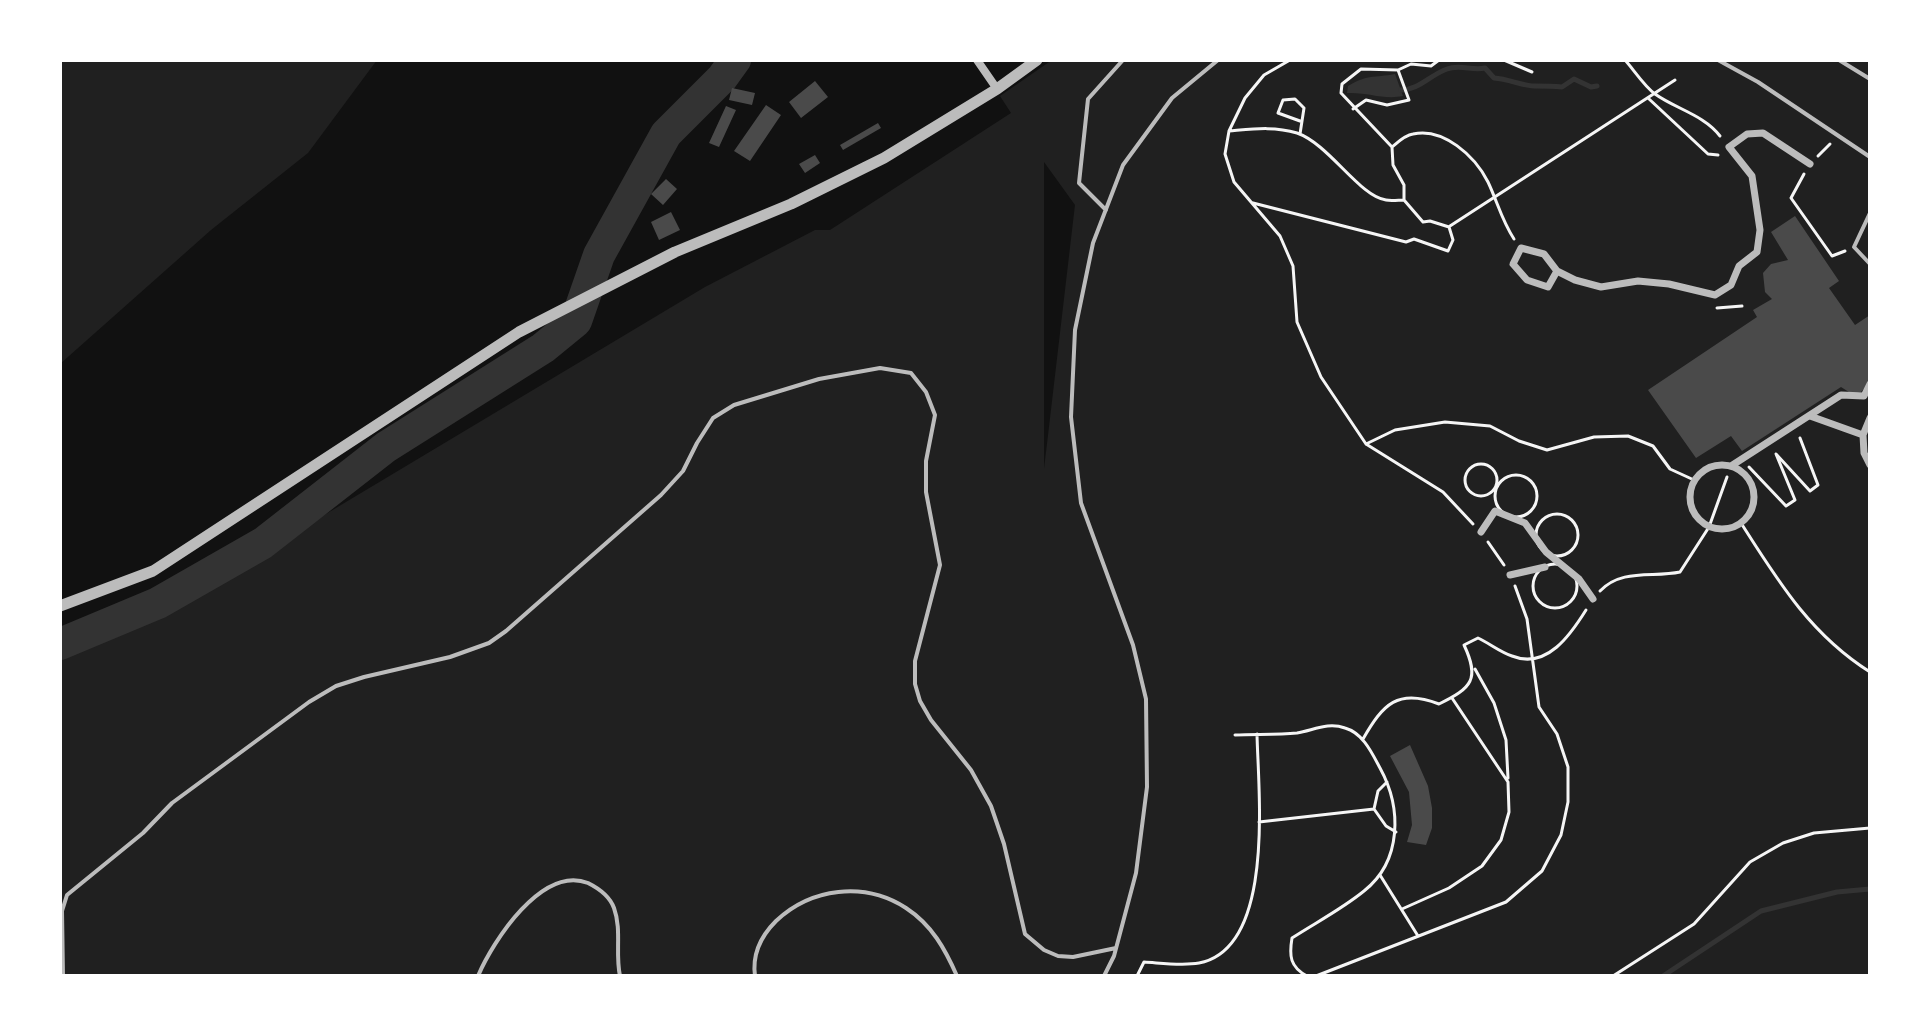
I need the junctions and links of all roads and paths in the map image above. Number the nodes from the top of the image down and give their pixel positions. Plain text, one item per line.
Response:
1 (977, 60) edge
2 (1037, 60) edge
3 (1123, 60) edge
4 (1218, 60) edge
5 (1290, 60) edge
6 (1439, 60) edge
7 (1504, 60) edge
8 (1625, 60) edge
9 (1718, 60) edge
10 (1839, 60) edge
11 (1410, 62) edge
12 (1398, 70) junction
13 (1532, 72) dead end
14 (1870, 79) edge
15 (1675, 80) dead end
16 (997, 89) junction
17 (1653, 93) junction
18 (1647, 97) junction
19 (1353, 109) junction
20 (1300, 121) junction
21 (1229, 131) junction
22 (1300, 134) junction
23 (1839, 136) junction
24 (1392, 147) junction
25 (1729, 147) junction
26 (1870, 157) edge
27 (1810, 164) junction
28 (1404, 200) junction
29 (1253, 203) junction
30 (1106, 210) junction
31 (1870, 213) edge
32 (1449, 227) junction
33 (1854, 247) junction
34 (1521, 248) junction
35 (1870, 264) edge
36 (1557, 271) junction
37 (1742, 306) dead end
38 (1711, 309) dead end
39 (1870, 384) edge
40 (1810, 416) junction
41 (1870, 418) edge
42 (1794, 424) junction
43 (1863, 435) junction
44 (1366, 444) junction
45 (1741, 459) junction
46 (1870, 465) edge
47 (1731, 466) junction
48 (1694, 480) junction
49 (1495, 489) junction
50 (1510, 517) junction
51 (1741, 523) junction
52 (1709, 527) junction
53 (1481, 532) junction
54 (1546, 552) junction
55 (1545, 567) junction
56 (1570, 571) junction
57 (1510, 575) junction
58 (1593, 599) junction
59 (60, 606) edge
60 (1534, 658) junction
61 (1474, 666) junction
62 (1870, 672) edge
63 (1452, 698) junction
64 (1257, 734) junction
65 (1235, 735) dead end
66 (1363, 739) junction
67 (1387, 782) junction
68 (1508, 782) junction
69 (1374, 809) junction
70 (1259, 822) junction
71 (1870, 828) edge
72 (1396, 832) junction
73 (1380, 874) junction
74 (1402, 909) junction
75 (1418, 936) junction
76 (1116, 948) junction
77 (1297, 971) junction
78 (63, 976) edge
79 (478, 976) edge
80 (620, 976) edge
81 (755, 976) edge
82 (957, 976) edge
83 (1104, 976) edge
84 (1137, 976) edge
85 (1293, 976) edge
86 (1307, 976) edge
87 (1316, 976) edge
88 (1613, 976) edge

1 - 16 street
2 - 16 street
3 - 30 lane
4 - 30 lane
5 - 21 path
6 - 11 path
7 - 13 path
8 - 17 path
9 - 23 lane
10 - 14 lane
11 - 12 path
12 - 19 path
12 - 19 path
15 - 17 path
16 - 59 street
17 - 18 path
17 - 25 path
18 - 25 path
18 - 32 path
19 - 24 path
20 - 20 path
20 - 22 path
21 - 22 path
21 - 29 path
22 - 28 path
23 - 26 lane
23 - 27 path
24 - 28 path
24 - 34 path
25 - 27 street
25 - 36 street
27 - 33 path
28 - 32 path
29 - 32 path
29 - 44 path
30 - 76 lane
31 - 33 lane
33 - 35 lane
34 - 36 street
34 - 36 street
37 - 38 path
39 - 40 street
40 - 42 street
40 - 43 street
41 - 43 street
42 - 45 street
42 - 45 path
43 - 46 street
44 - 48 path
44 - 53 path
45 - 47 street
47 - 48 street
47 - 51 street
47 - 52 path
48 - 52 street
49 - 49 path
49 - 50 path
49 - 50 path
50 - 53 street
50 - 54 street
51 - 52 street
51 - 62 path
52 - 58 path
53 - 57 path
54 - 54 path
54 - 56 street
55 - 56 path
55 - 56 path
55 - 57 street
56 - 58 street
57 - 60 path
58 - 60 path
60 - 61 path
60 - 75 path
61 - 63 path
61 - 68 path
63 - 66 path
63 - 68 path
64 - 65 path
64 - 66 path
64 - 70 path
66 - 67 path
67 - 69 path
67 - 72 path
68 - 74 path
69 - 70 path
69 - 72 path
70 - 84 path
71 - 88 path
72 - 73 path
73 - 74 path
73 - 77 path
74 - 75 path
75 - 87 path
76 - 78 lane
76 - 83 lane
77 - 85 path
77 - 86 path
79 - 80 lane
81 - 82 lane

